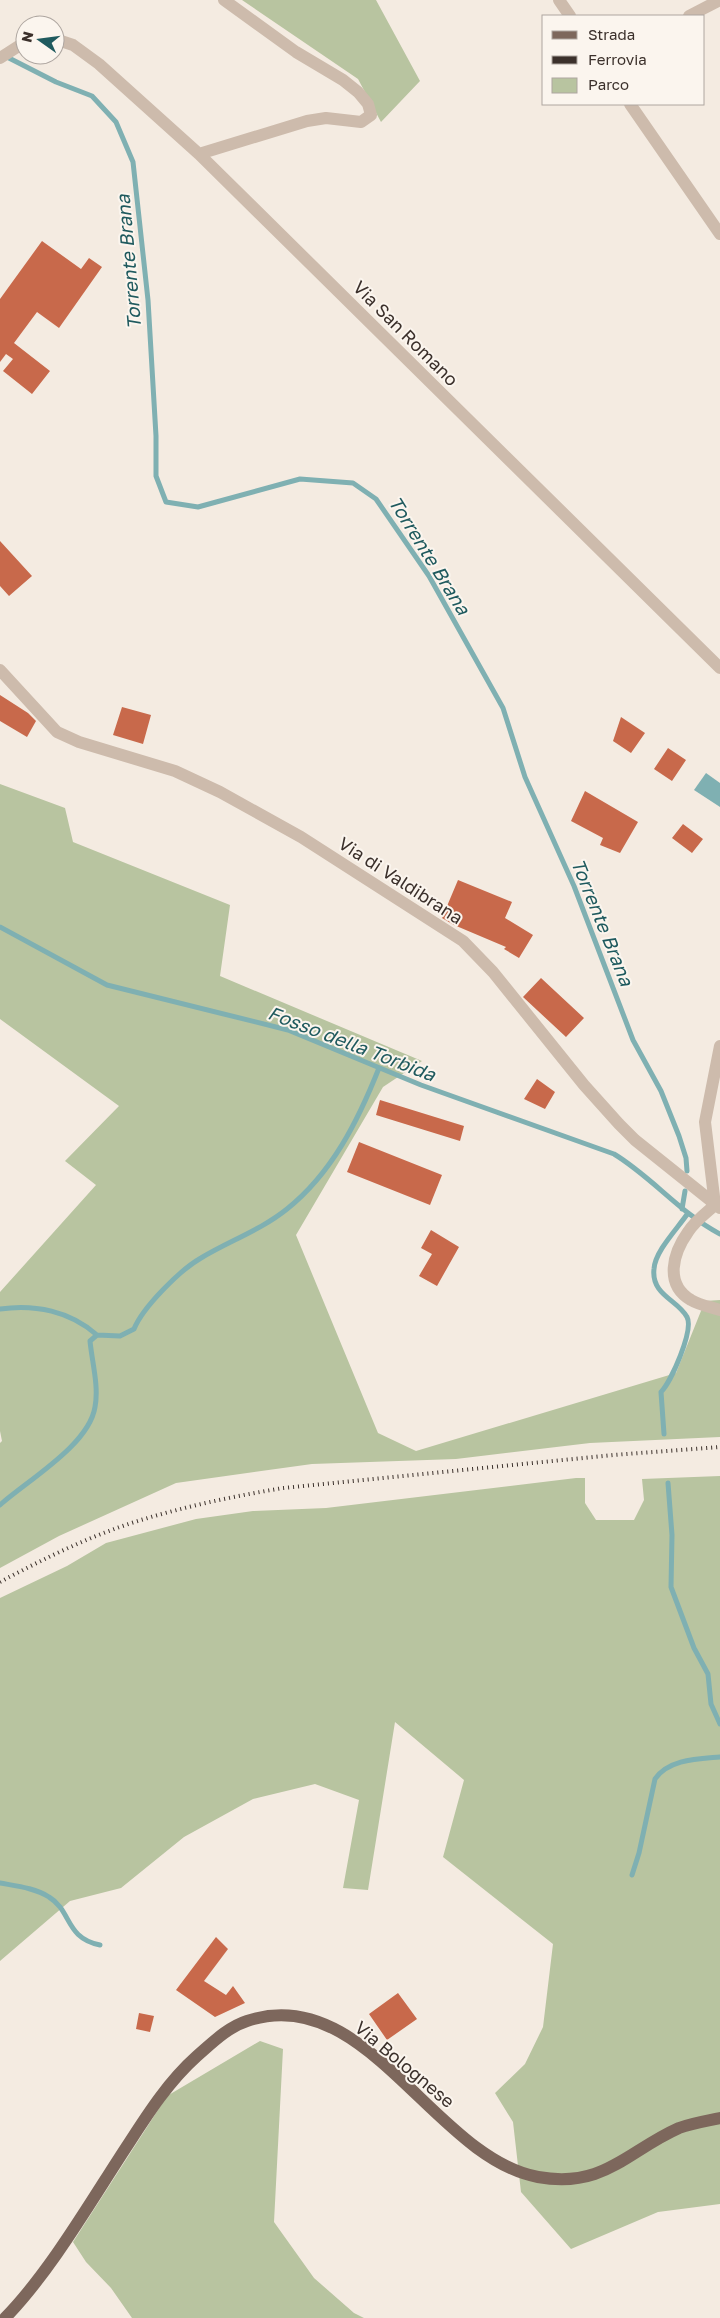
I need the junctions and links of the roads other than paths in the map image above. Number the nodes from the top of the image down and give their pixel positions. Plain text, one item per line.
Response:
1 (224, 0) edge
2 (559, 0) edge
3 (720, 0) edge
4 (569, 15) edge
5 (690, 15) edge
6 (65, 42) edge
7 (15, 47) edge
8 (0, 58) edge
9 (631, 105) edge
10 (199, 154) junction
11 (720, 234) edge
12 (720, 668) edge
13 (0, 670) edge
14 (720, 1046) edge
15 (717, 1206) edge
16 (720, 1310) edge
17 (720, 2118) edge
18 (5, 2318) edge

1 - 10 street
2 - 4 street
3 - 5 street
6 - 10 street, Via San Romano
7 - 8 street
9 - 11 street
10 - 12 street, Via San Romano
13 - 15 street, Via di Valdibrana
14 - 15 street
15 - 16 street
17 - 18 main road, Via Bolognese

